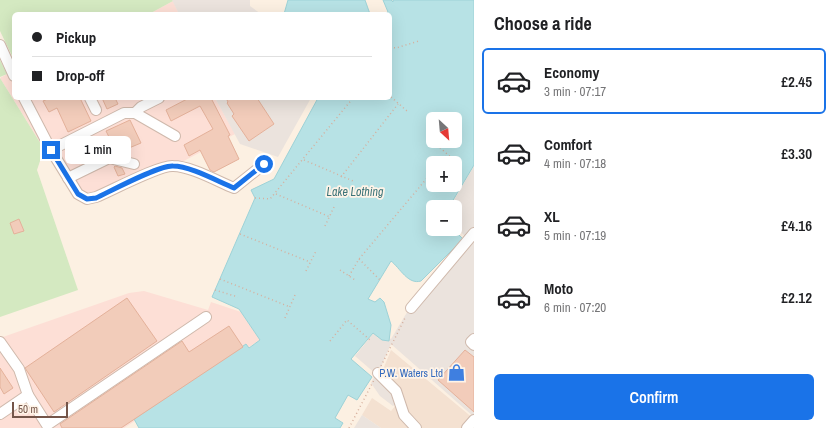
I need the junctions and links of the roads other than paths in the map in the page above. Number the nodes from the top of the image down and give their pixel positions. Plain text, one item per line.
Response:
1 (1, 46) edge
2 (12, 71) edge
3 (25, 100) edge
4 (91, 100) edge
5 (155, 100) edge
6 (96, 110) dead end
7 (135, 113) junction
8 (175, 136) dead end
9 (51, 150) junction
10 (134, 164) dead end
11 (264, 164) dead end
12 (68, 178) junction
13 (474, 233) edge
14 (411, 308) dead end
15 (206, 317) dead end
16 (474, 339) edge
17 (0, 342) edge
18 (474, 345) edge
19 (378, 372) dead end
20 (28, 395) junction
21 (0, 414) edge
22 (474, 420) edge
23 (416, 428) edge
24 (467, 428) edge

1 - 2 street
3 - 9 street
4 - 6 street
5 - 7 street
7 - 8 street
7 - 9 street
9 - 12 street
10 - 12 street
11 - 12 street
13 - 14 street
15 - 20 street
16 - 18 street
17 - 20 street
19 - 23 street
20 - 21 street
22 - 24 street

